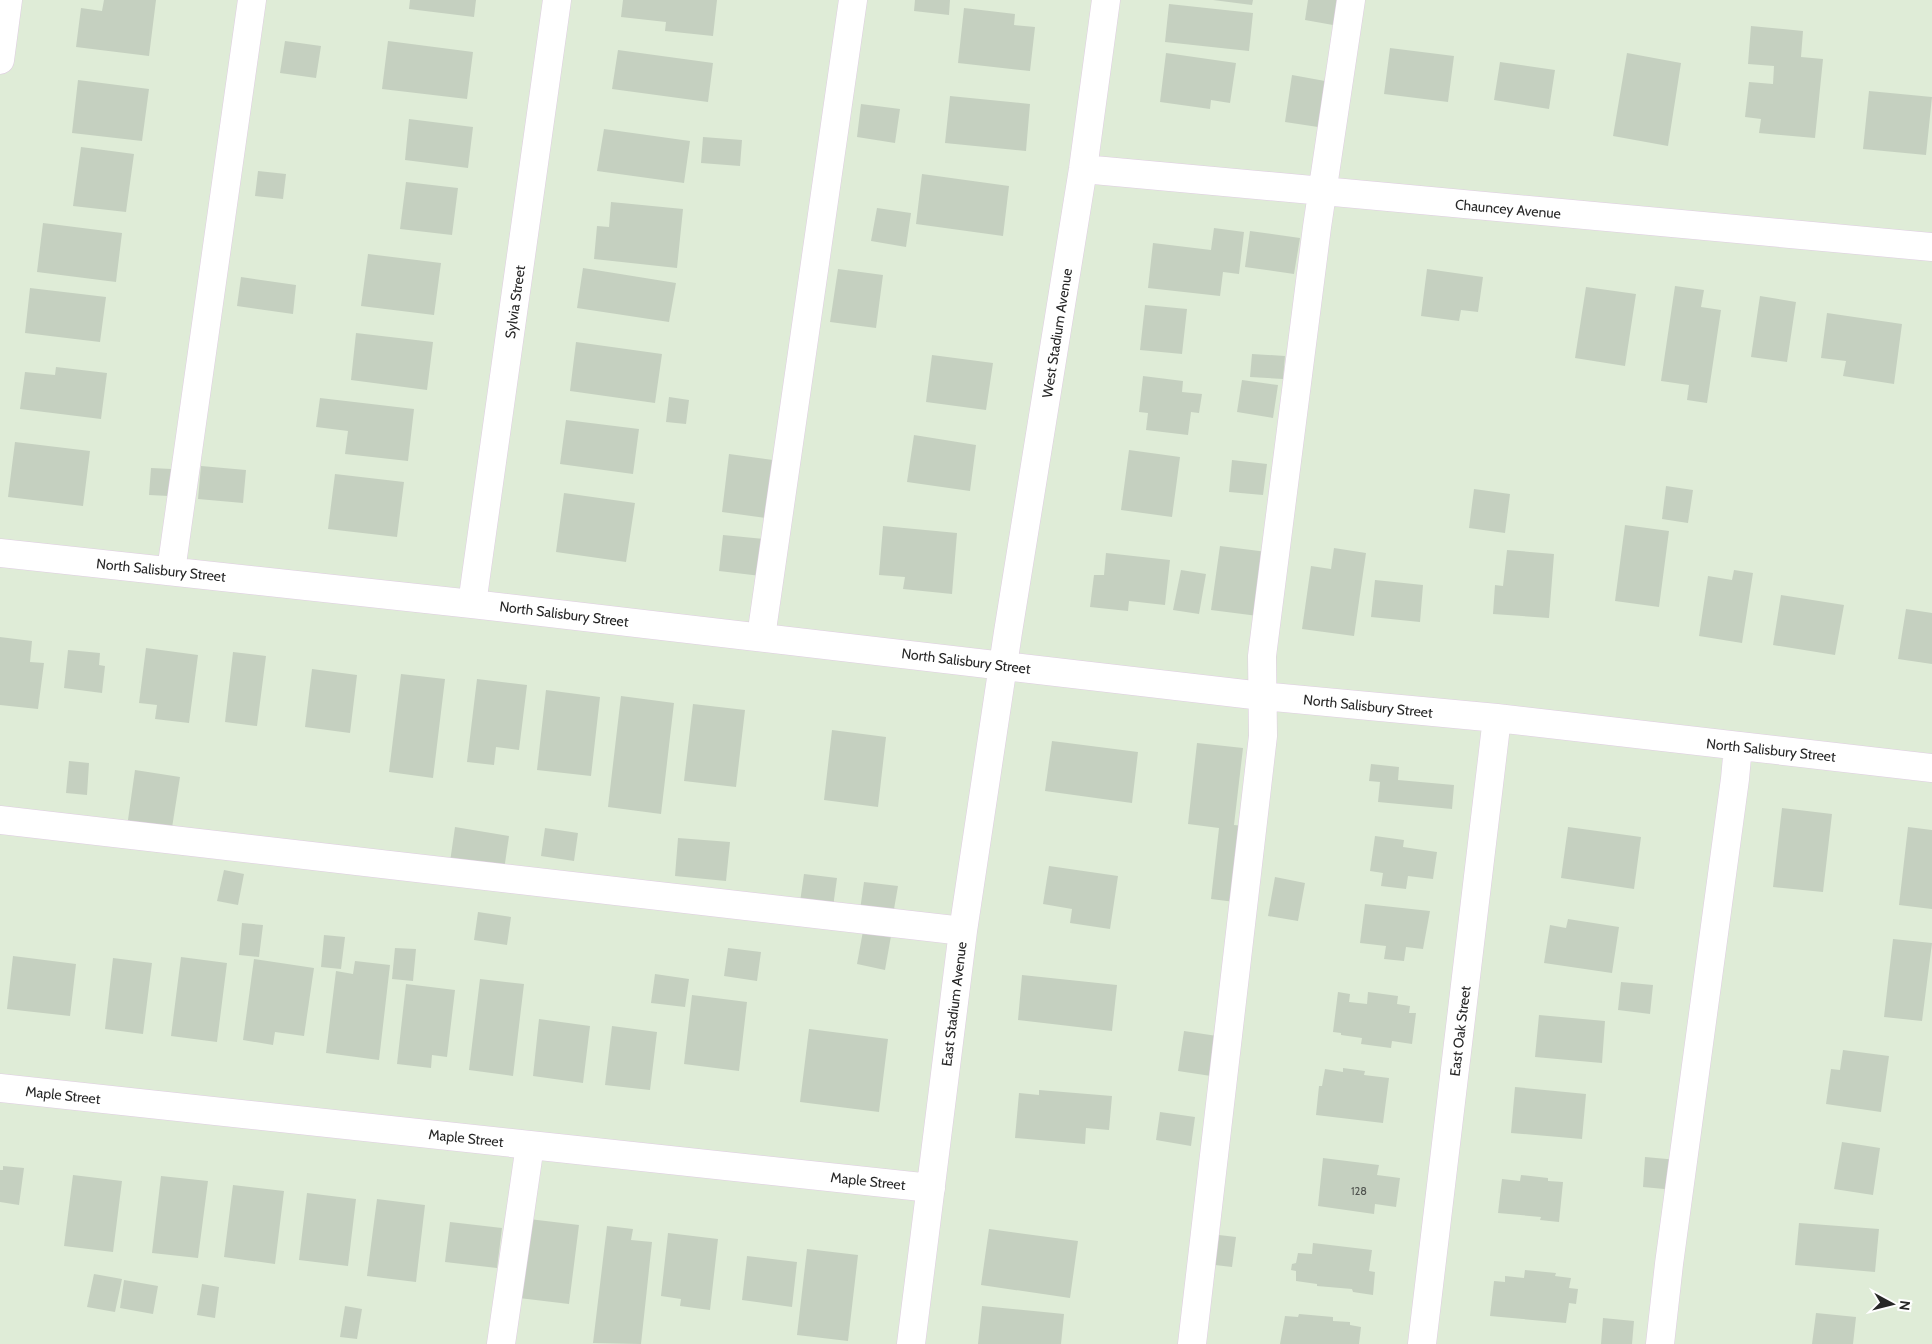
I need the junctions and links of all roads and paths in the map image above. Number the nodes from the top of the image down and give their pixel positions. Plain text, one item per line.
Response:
1 (252, 0) edge
2 (557, 0) edge
3 (853, 0) edge
4 (1106, 0) edge
5 (1351, 0) edge
6 (5, 11) edge
7 (0, 60) edge
8 (1083, 170) junction
9 (1321, 192) junction
10 (1932, 247) edge
11 (0, 553) edge
12 (171, 571) junction
13 (472, 604) junction
14 (761, 637) junction
15 (1003, 665) junction
16 (1262, 696) junction
17 (1497, 718) junction
18 (1738, 746) junction
19 (1932, 768) edge
20 (0, 820) edge
21 (963, 931) junction
22 (0, 1088) edge
23 (530, 1145) junction
24 (931, 1188) junction
25 (501, 1344) edge
26 (910, 1344) edge
27 (1192, 1344) edge
28 (1422, 1344) edge
29 (1660, 1344) edge

1 - 12 street
2 - 13 street, Sylvia Street
3 - 14 street
4 - 8 street, West Stadium Avenue
5 - 9 street
6 - 7 street
8 - 9 street, Chauncey Avenue
8 - 15 street, West Stadium Avenue
9 - 10 street, Chauncey Avenue
9 - 16 street
11 - 12 street, North Salisbury Street
12 - 13 street, North Salisbury Street
13 - 14 street, North Salisbury Street
14 - 15 street, North Salisbury Street
15 - 16 street, North Salisbury Street
15 - 21 street, East Stadium Avenue
16 - 17 street, North Salisbury Street
16 - 27 street
17 - 18 street, North Salisbury Street
17 - 28 street, East Oak Street
18 - 19 street, North Salisbury Street
18 - 29 street
20 - 21 street
21 - 24 street, East Stadium Avenue
22 - 23 street, Maple Street
23 - 24 street, Maple Street
23 - 25 street
24 - 26 street, East Stadium Avenue

